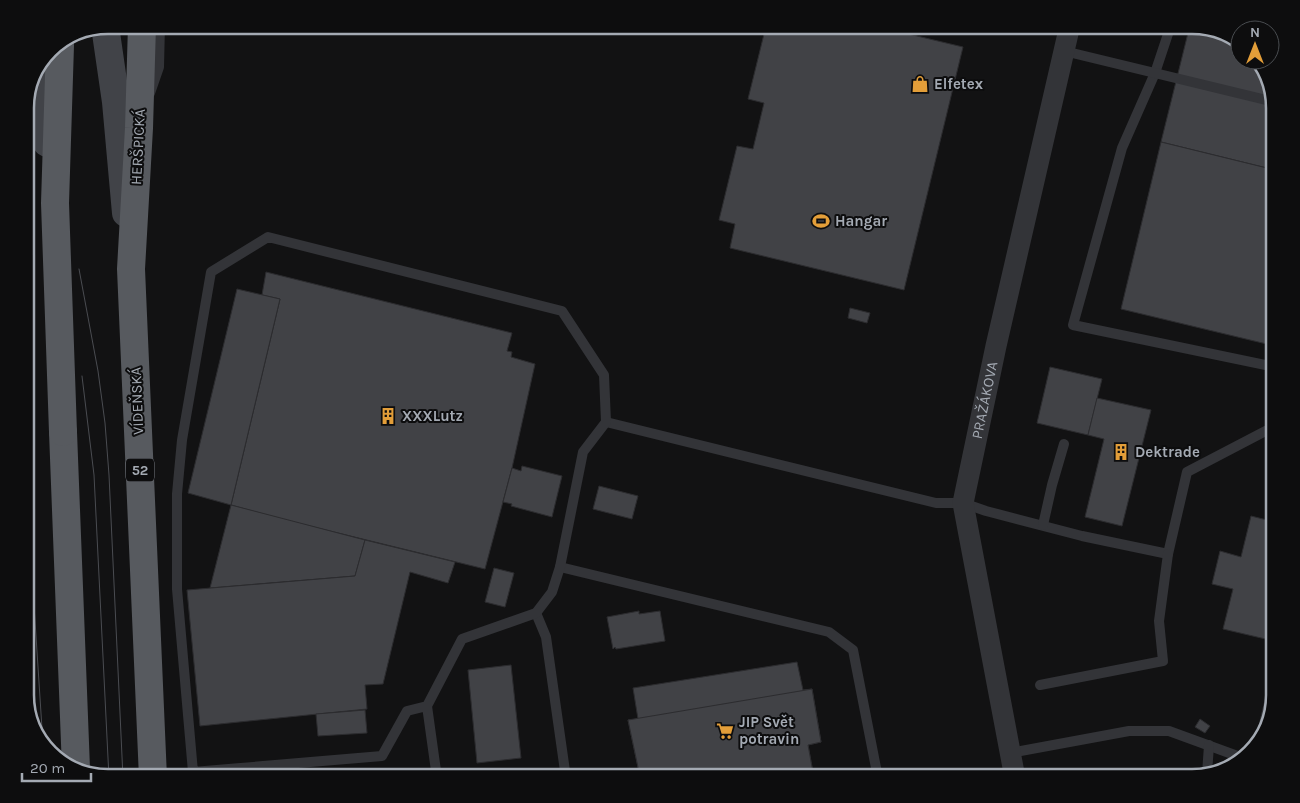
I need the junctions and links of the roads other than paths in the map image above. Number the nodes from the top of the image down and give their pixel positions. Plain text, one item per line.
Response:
1 (106, 34) edge
2 (142, 34) edge
3 (160, 34) edge
4 (1068, 34) edge
5 (1168, 34) edge
6 (60, 51) edge
7 (1064, 51) junction
8 (44, 70) edge
9 (1155, 73) junction
10 (1266, 100) edge
11 (139, 128) junction
12 (55, 204) junction
13 (131, 269) junction
14 (1266, 365) edge
15 (606, 422) junction
16 (1266, 431) edge
17 (1064, 444) dead end
18 (963, 503) junction
19 (1043, 525) junction
20 (1168, 554) junction
21 (560, 567) junction
22 (536, 614) junction
23 (1040, 685) dead end
24 (427, 706) junction
25 (1209, 745) junction
26 (1010, 753) junction
27 (1235, 755) edge
28 (76, 762) edge
29 (1207, 768) edge
30 (153, 769) edge
31 (193, 769) edge
32 (228, 769) edge
33 (435, 769) edge
34 (565, 769) edge
35 (876, 769) edge
36 (1013, 769) edge

1 - 13 main road, VÍDEŇSKÁ
2 - 11 highway, HERŠPICKÁ / 52
3 - 11 lane
4 - 7 street, PRAŽÁKOVA
5 - 9 lane
6 - 12 highway, bridge
7 - 9 lane
7 - 18 street, PRAŽÁKOVA
8 - 12 main road, bridge
9 - 10 lane
9 - 14 lane
11 - 13 highway, HERŠPICKÁ / 52
12 - 28 highway, bridge
13 - 30 highway, VÍDEŇSKÁ / 52
15 - 18 lane
15 - 21 lane
15 - 31 lane
16 - 20 lane
17 - 19 lane
18 - 19 lane
18 - 26 street, PRAŽÁKOVA
19 - 20 lane
20 - 23 lane
21 - 22 lane
21 - 35 lane
22 - 24 lane
22 - 34 lane
24 - 32 lane
24 - 33 lane
25 - 26 lane
25 - 27 lane
25 - 29 lane
26 - 36 street, PRAŽÁKOVA

